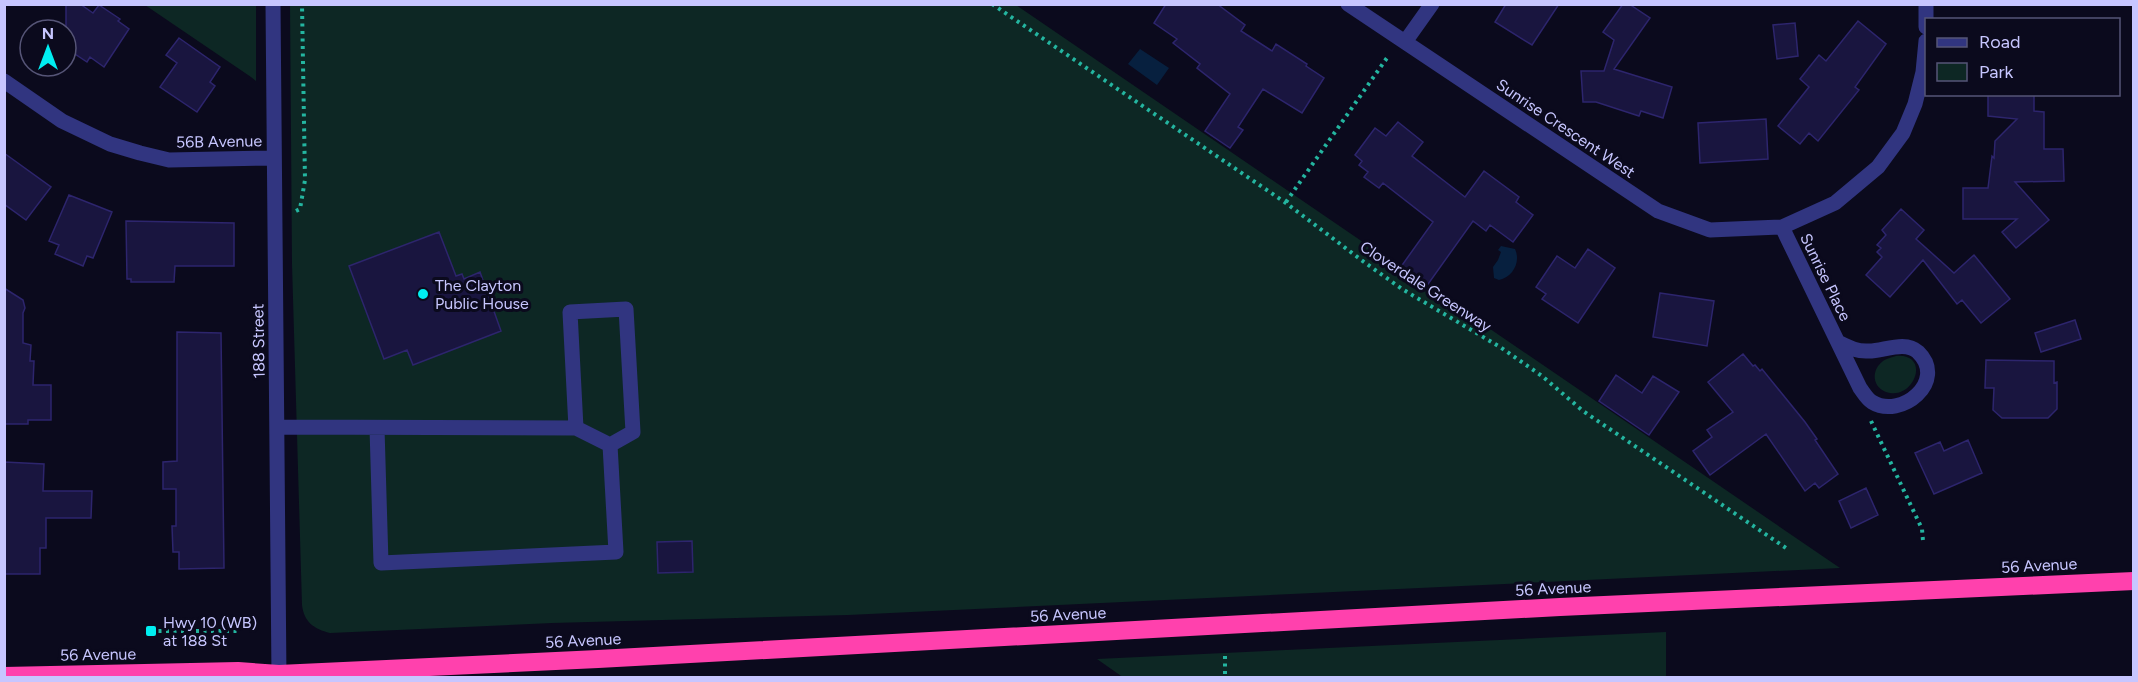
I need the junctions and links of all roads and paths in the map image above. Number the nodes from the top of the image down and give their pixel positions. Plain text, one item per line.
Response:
1 (273, 4) edge
2 (302, 4) edge
3 (992, 4) edge
4 (1348, 4) edge
5 (1432, 4) edge
6 (1405, 42) junction
7 (1925, 51) edge
8 (1389, 55) dead end
9 (4, 81) edge
10 (273, 158) junction
11 (1286, 202) junction
12 (296, 211) dead end
13 (1782, 227) junction
14 (1838, 342) junction
15 (1869, 415) dead end
16 (277, 427) junction
17 (377, 428) junction
18 (576, 428) junction
19 (610, 445) junction
20 (1923, 541) dead end
21 (1786, 548) dead end
22 (2133, 580) edge
23 (151, 631) dead end
24 (237, 631) dead end
25 (1225, 656) dead end
26 (4, 676) edge
27 (279, 676) edge
28 (1225, 678) edge

1 - 10 street, 188 Street
2 - 12 path
3 - 11 path, Cloverdale Greenway
4 - 6 street, Sunrise Crescent West
5 - 6 street
6 - 13 street, Sunrise Crescent West
7 - 13 street
8 - 11 path
9 - 10 street, 56B Avenue
10 - 16 street, 188 Street
11 - 21 path, Cloverdale Greenway
13 - 14 street, Sunrise Place
14 - 14 street, Sunrise Place
15 - 20 path
16 - 17 street
16 - 27 street, 188 Street
17 - 18 street
17 - 19 street
18 - 19 street
18 - 19 street
22 - 27 highway, 56 Avenue
23 - 24 path
25 - 28 path
26 - 27 highway, 56 Avenue

